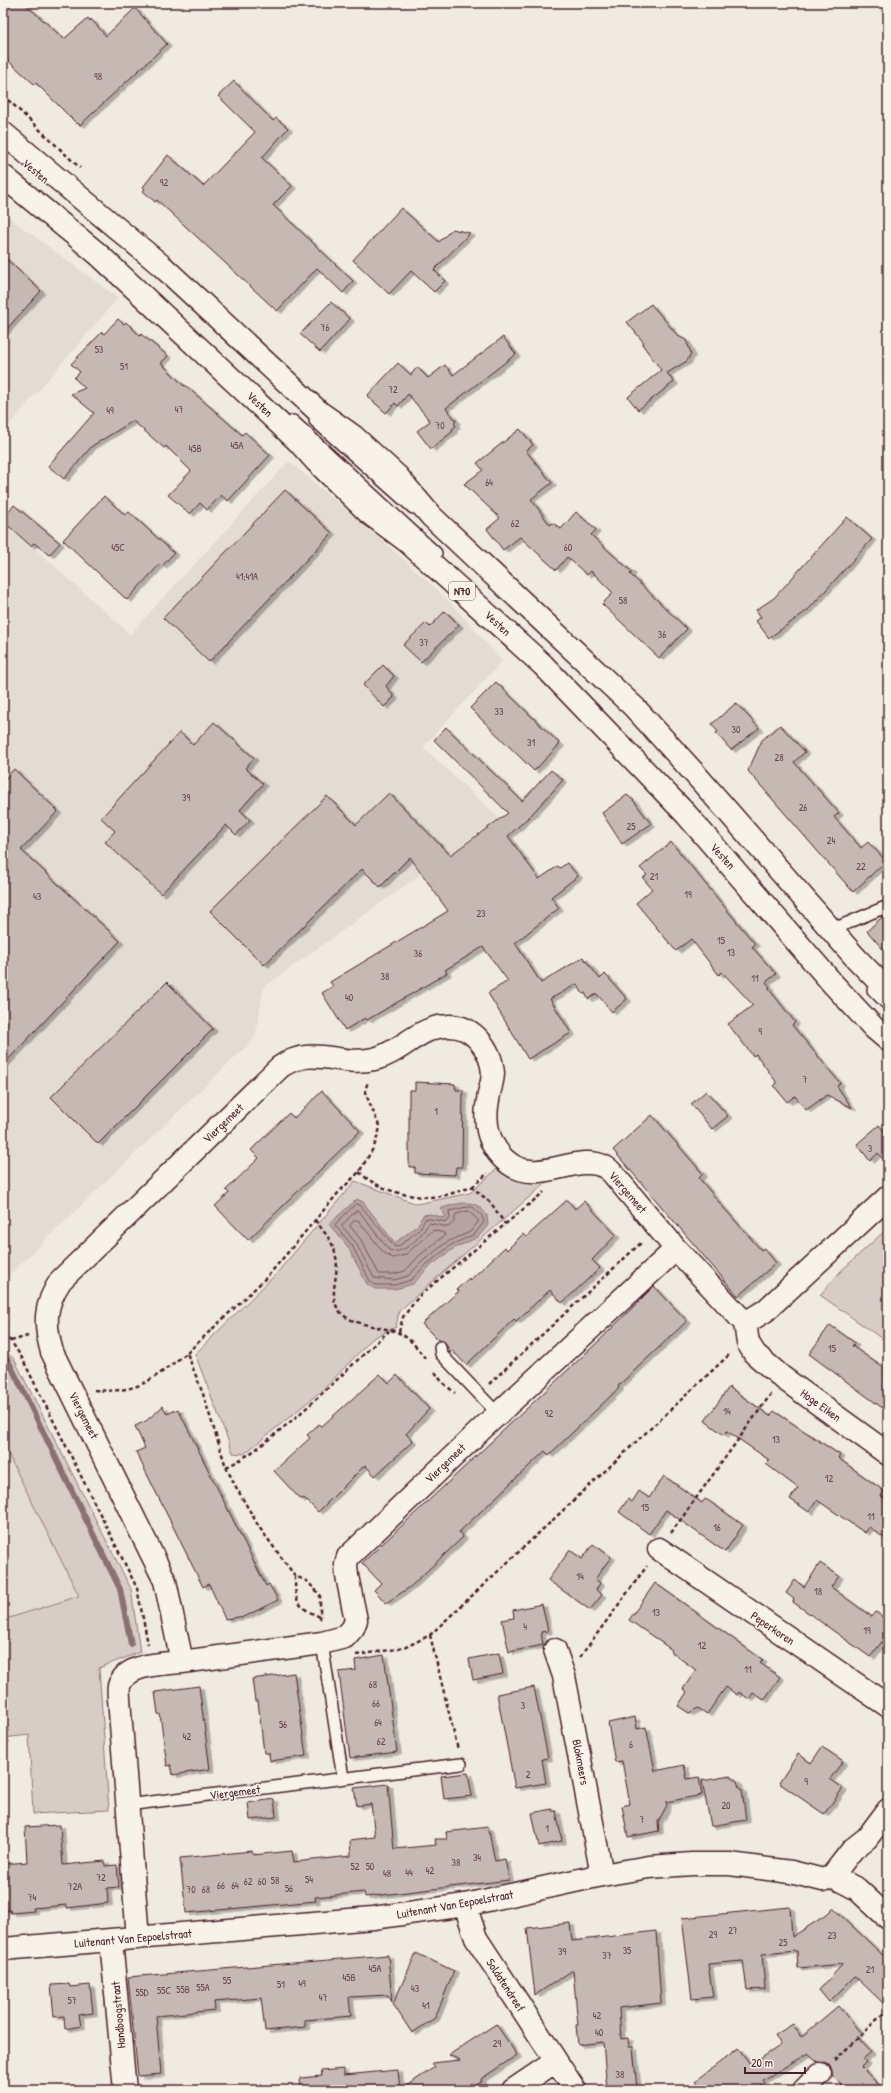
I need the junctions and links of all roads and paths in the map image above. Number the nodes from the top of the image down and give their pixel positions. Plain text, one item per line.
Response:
1 (3, 133) edge
2 (3, 144) edge
3 (3, 166) edge
4 (3, 176) edge
5 (888, 914) edge
6 (831, 930) junction
7 (888, 991) edge
8 (888, 1005) edge
9 (888, 1030) edge
10 (888, 1040) edge
11 (374, 1059) junction
12 (359, 1172) junction
13 (546, 1190) dead end
14 (888, 1197) edge
15 (315, 1220) junction
16 (505, 1224) junction
17 (658, 1227) junction
18 (676, 1249) junction
19 (389, 1330) junction
20 (399, 1332) junction
21 (3, 1335) edge
22 (749, 1340) junction
23 (440, 1346) dead end
24 (187, 1353) junction
25 (428, 1361) dead end
26 (431, 1366) dead end
27 (783, 1378) junction
28 (73, 1394) junction
29 (479, 1394) junction
30 (457, 1395) dead end
31 (498, 1414) junction
32 (888, 1454) edge
33 (226, 1467) junction
34 (659, 1549) junction
35 (295, 1576) junction
36 (320, 1617) junction
37 (430, 1636) junction
38 (149, 1650) dead end
39 (555, 1650) dead end
40 (324, 1651) junction
41 (182, 1662) junction
42 (564, 1676) junction
43 (888, 1706) edge
44 (461, 1764) joint
45 (343, 1778) junction
46 (127, 1805) junction
47 (888, 1810) edge
48 (602, 1875) junction
49 (832, 1876) junction
50 (465, 1905) junction
51 (888, 1918) edge
52 (138, 1938) junction
53 (111, 1940) junction
54 (3, 1948) edge
55 (888, 2009) edge
56 (556, 2061) junction
57 (820, 2074) joint
58 (125, 2090) edge
59 (513, 2090) edge
60 (575, 2090) edge
61 (804, 2090) edge

1 - 6 street, Vesten
2 - 8 lane, Vesten
3 - 9 lane, Vesten
4 - 10 street, Vesten / N70
5 - 6 lane
6 - 7 street, Vesten
11 - 12 path
11 - 17 street, Viergemeet
11 - 28 street, Viergemeet
12 - 15 path
12 - 16 path
13 - 16 path
14 - 22 street
15 - 19 path
15 - 24 path
16 - 20 path
17 - 18 street, Viergemeet
17 - 29 path
18 - 22 street, Viergemeet
18 - 31 street, Viergemeet
19 - 20 path
19 - 33 path
20 - 25 path
21 - 38 path
22 - 27 street, Hoge Eiken
22 - 37 path
23 - 29 lane
24 - 28 path
24 - 33 path
26 - 30 path
27 - 32 street, Hoge Eiken
27 - 34 path
28 - 41 street, Viergemeet
29 - 31 lane
31 - 40 street, Viergemeet
33 - 35 path
34 - 42 path
34 - 43 street, Peperkoren
35 - 36 path
35 - 36 path
36 - 40 path
37 - 40 path
37 - 44 path
39 - 42 street, Blokmeers
40 - 41 street, Viergemeet
40 - 45 lane
41 - 46 street, Viergemeet
42 - 48 street, Blokmeers
44 - 45 lane, Viergemeet
45 - 46 lane, Viergemeet
46 - 52 street, Viergemeet
47 - 49 street
48 - 49 street, Luitenant Van Eepoelstraat
48 - 50 street, Luitenant Van Eepoelstraat
49 - 51 street
50 - 52 street, Luitenant Van Eepoelstraat
50 - 56 street, Soldatendreef
52 - 53 street, Luitenant Van Eepoelstraat
53 - 54 street, Luitenant Van Eepoelstraat
53 - 58 street, Handboogstraat
55 - 57 path
56 - 59 street
56 - 60 street, Soldatendreef
57 - 61 street

